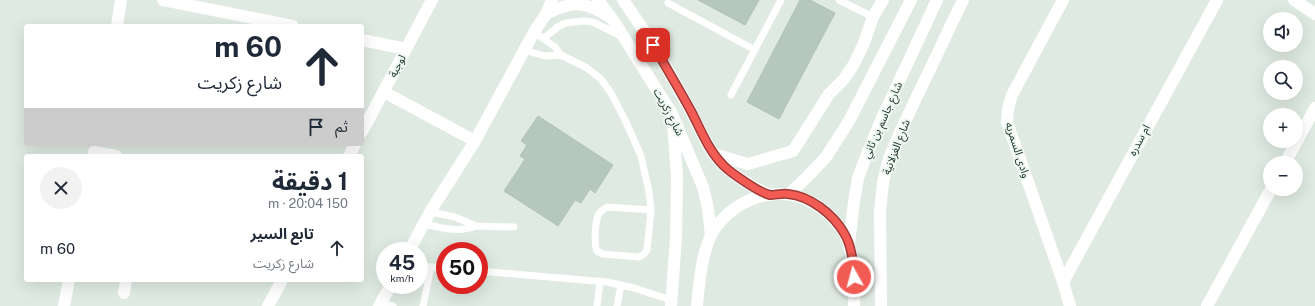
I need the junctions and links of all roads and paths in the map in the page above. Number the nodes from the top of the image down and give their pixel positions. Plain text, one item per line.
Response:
1 (122, 0) edge
2 (163, 0) edge
3 (432, 0) edge
4 (552, 0) edge
5 (598, 0) edge
6 (623, 0) edge
7 (781, 0) edge
8 (839, 0) edge
9 (883, 0) edge
10 (911, 0) edge
11 (937, 0) edge
12 (963, 0) edge
13 (1063, 0) edge
14 (1217, 0) edge
15 (1294, 0) edge
16 (668, 3) dead end
17 (546, 14) junction
18 (1315, 14) edge
19 (873, 17) junction
20 (613, 20) junction
21 (117, 24) edge
22 (283, 24) edge
23 (539, 35) junction
24 (625, 38) junction
25 (364, 40) edge
26 (406, 48) junction
27 (524, 50) junction
28 (755, 50) junction
29 (561, 55) junction
30 (384, 92) junction
31 (731, 96) dead end
32 (1315, 108) edge
33 (672, 114) junction
34 (364, 128) edge
35 (475, 141) junction
36 (94, 151) edge
37 (107, 154) edge
38 (713, 154) junction
39 (1289, 156) edge
40 (788, 194) junction
41 (769, 195) junction
42 (1267, 196) edge
43 (650, 210) junction
44 (430, 212) junction
45 (424, 224) junction
46 (476, 226) junction
47 (514, 228) dead end
48 (711, 236) junction
49 (414, 242) edge
50 (849, 245) junction
51 (428, 267) edge
52 (431, 267) junction
53 (436, 267) edge
54 (488, 272) edge
55 (600, 281) junction
56 (69, 282) edge
57 (126, 282) edge
58 (281, 282) edge
59 (1063, 282) junction
60 (621, 285) junction
61 (124, 293) dead end
62 (386, 294) edge
63 (671, 303) edge
64 (380, 304) edge
65 (64, 306) edge
66 (268, 306) edge
67 (393, 306) edge
68 (423, 306) edge
69 (597, 306) edge
70 (617, 306) edge
71 (697, 306) edge
72 (854, 306) edge
73 (881, 306) edge
74 (1070, 306) edge
75 (1207, 306) edge

1 - 21 street
2 - 22 street
3 - 26 street, لوجبة
4 - 17 street
5 - 20 street, شارع زكريت
6 - 38 street, شارع زكريت
7 - 28 lane
8 - 19 lane
9 - 19 street
10 - 40 street
11 - 50 street, شارع جاسم بن ثاني
12 - 73 street, شارع الغزلانية
13 - 59 street, وادى السمريه
14 - 59 street, ام سدره
15 - 18 street
16 - 28 lane
17 - 20 street
17 - 23 street
19 - 38 street
20 - 24 street, شارع زكريت
23 - 24 lane
23 - 27 street
23 - 29 lane
24 - 33 street, شارع زكريت
25 - 26 street
26 - 30 street, لوجبة
27 - 29 lane
27 - 35 street
28 - 31 lane
29 - 43 lane
30 - 34 street, لوجبة
30 - 35 street
32 - 39 street
33 - 48 street, شارع زكريت
33 - 63 street
35 - 44 street
36 - 37 street
38 - 41 street, شارع زكريت
40 - 41 street
40 - 50 street
41 - 48 street
42 - 75 street
43 - 43 lane
44 - 45 street
44 - 46 lane
45 - 46 lane
45 - 49 street
46 - 47 lane
48 - 71 street
50 - 72 street
51 - 52 lane
52 - 53 lane
52 - 68 lane
54 - 55 lane
55 - 60 lane
55 - 69 lane
56 - 65 street
57 - 61 street
58 - 66 street
59 - 74 street, وادى السمريه
60 - 63 lane
60 - 70 lane
62 - 64 street
64 - 67 lane

